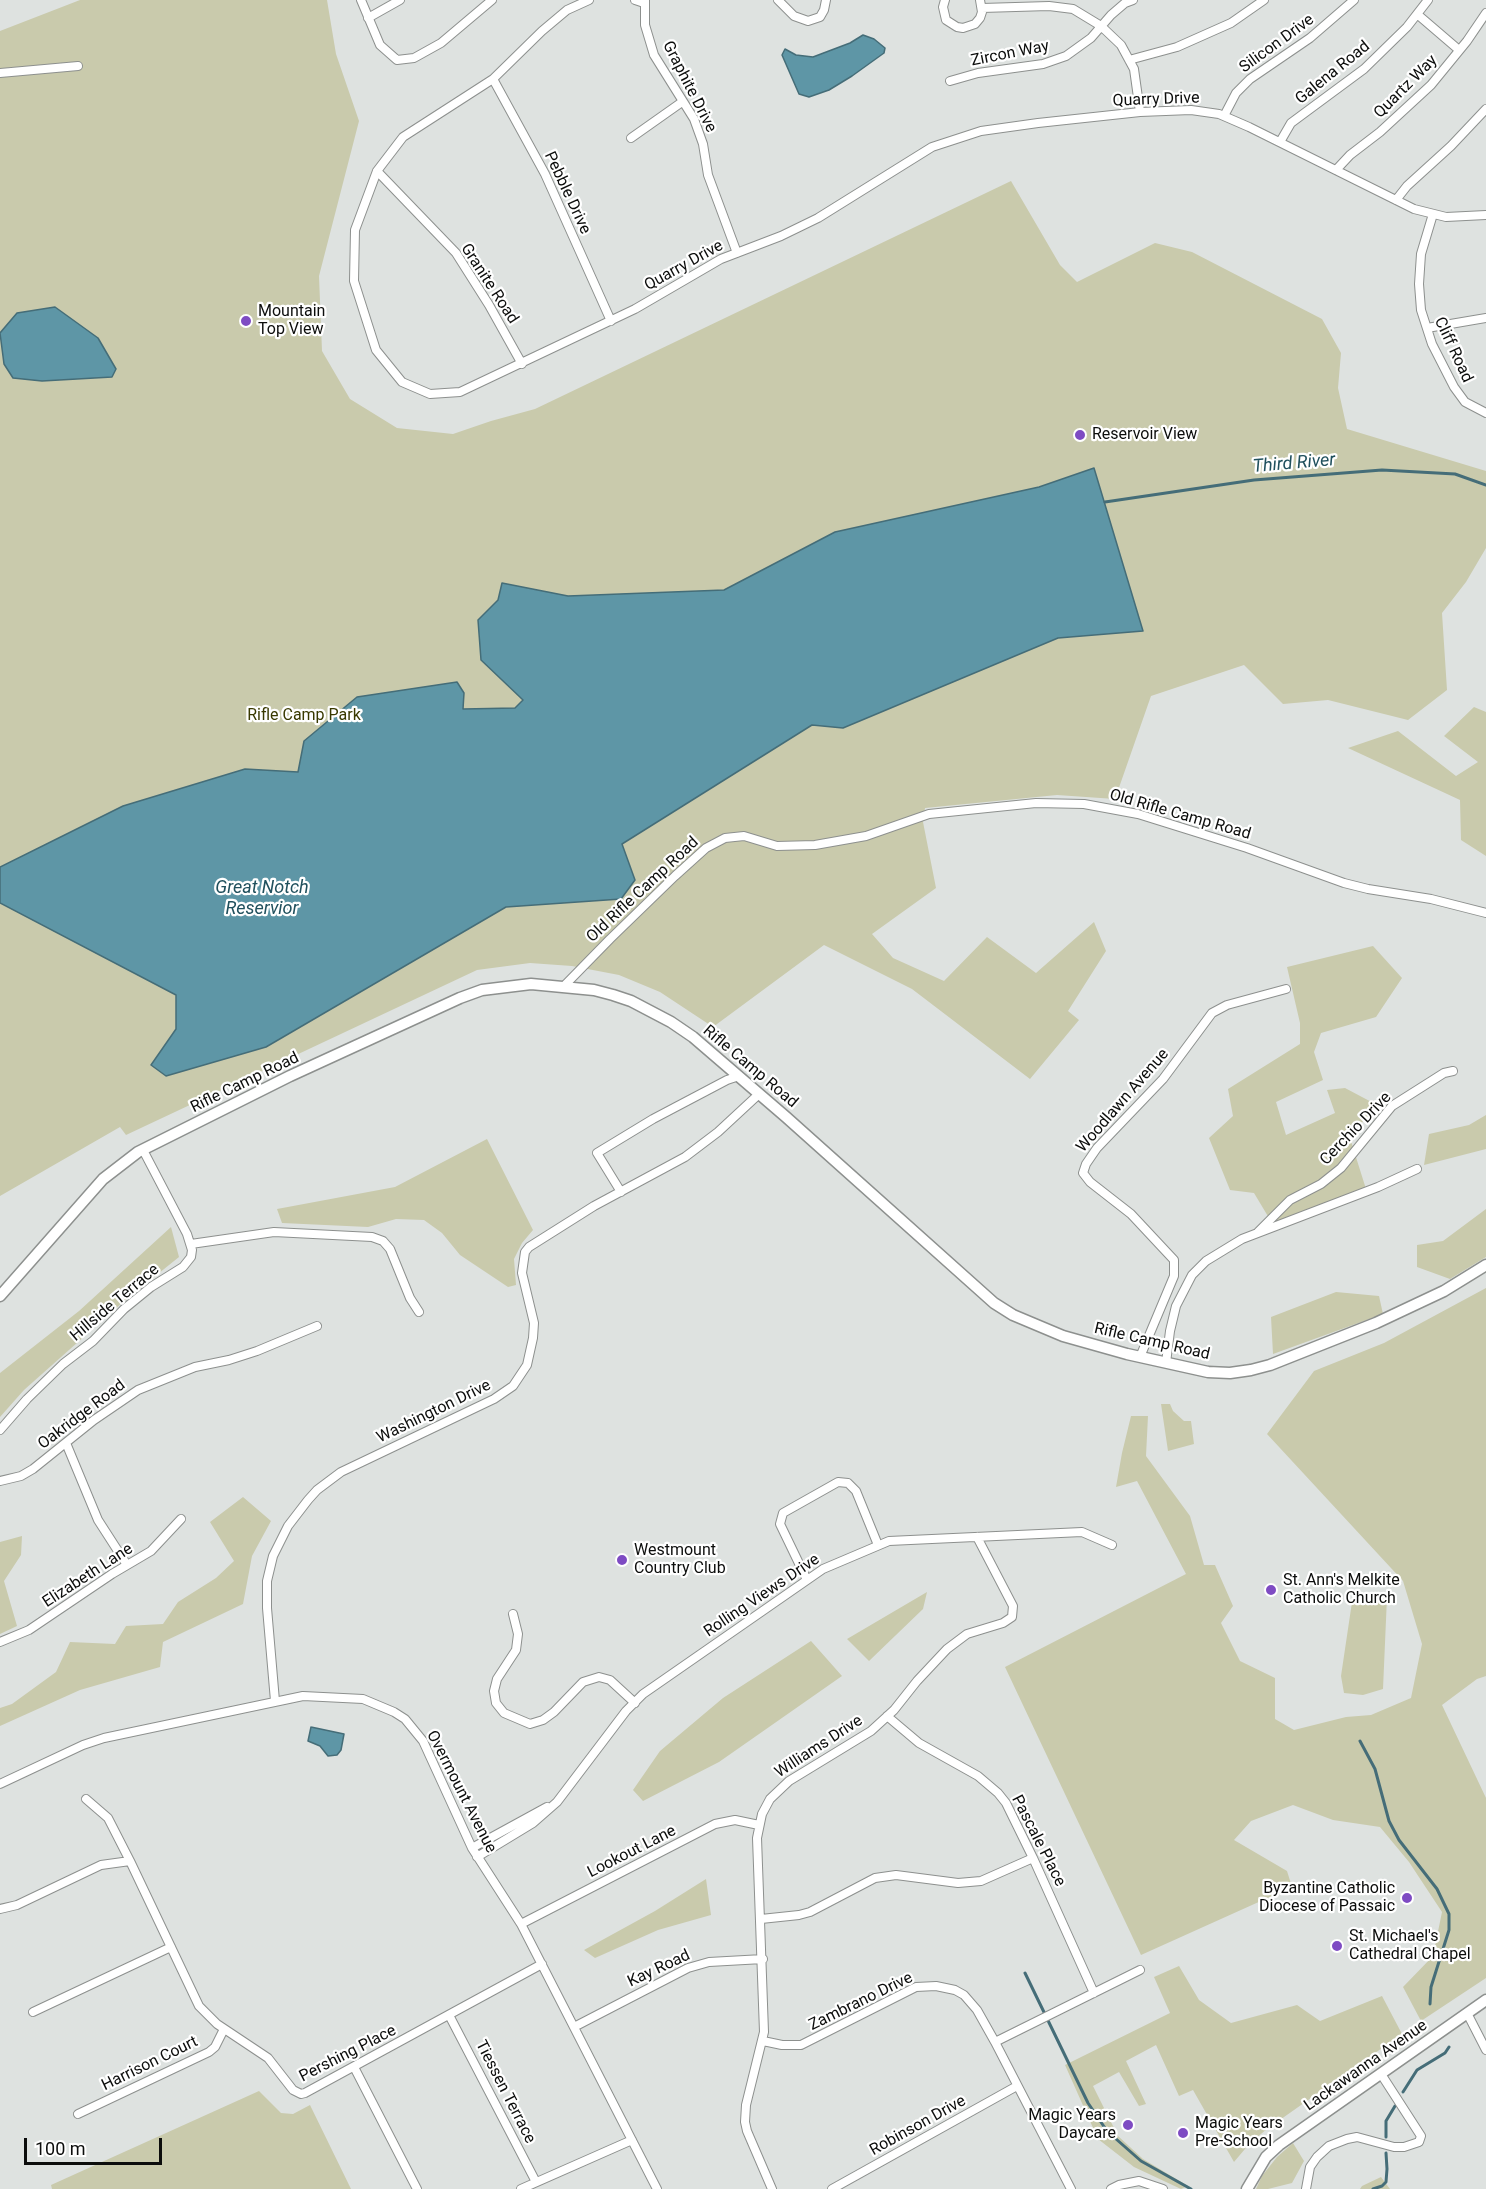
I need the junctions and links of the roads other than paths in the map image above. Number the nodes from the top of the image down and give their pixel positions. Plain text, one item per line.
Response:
1 (361, 0) edge
2 (400, 0) edge
3 (492, 0) edge
4 (589, 0) edge
5 (635, 0) edge
6 (778, 0) edge
7 (826, 0) edge
8 (945, 0) edge
9 (1133, 0) edge
10 (1264, 0) edge
11 (1354, 0) edge
12 (1428, 0) edge
13 (644, 1) edge
14 (1042, 3) edge
15 (981, 4) edge
16 (1486, 13) edge
17 (1417, 14) junction
18 (368, 18) junction
19 (1101, 25) junction
20 (1460, 50) junction
21 (1129, 60) junction
22 (78, 66) dead end
23 (0, 73) edge
24 (493, 79) junction
25 (950, 81) dead end
26 (682, 102) junction
27 (1486, 110) edge
28 (1140, 112) junction
29 (1224, 116) junction
30 (631, 138) dead end
31 (1280, 142) junction
32 (1336, 170) junction
33 (377, 171) junction
34 (1396, 200) junction
35 (1433, 214) junction
36 (1486, 215) edge
37 (737, 253) junction
38 (1486, 318) edge
39 (611, 321) junction
40 (1427, 328) junction
41 (522, 364) junction
42 (1486, 412) edge
43 (1486, 913) edge
44 (564, 986) junction
45 (1286, 989) dead end
46 (1453, 1071) dead end
47 (739, 1076) junction
48 (759, 1094) junction
49 (143, 1150) junction
50 (1417, 1169) dead end
51 (621, 1192) junction
52 (1254, 1235) junction
53 (190, 1244) junction
54 (1486, 1265) edge
55 (0, 1296) edge
56 (1163, 1303) junction
57 (1176, 1306) junction
58 (419, 1312) dead end
59 (317, 1326) dead end
60 (1140, 1357) junction
61 (1166, 1363) junction
62 (0, 1430) edge
63 (66, 1443) junction
64 (0, 1480) edge
65 (181, 1518) dead end
66 (977, 1537) junction
67 (878, 1545) junction
68 (1112, 1545) dead end
69 (127, 1565) junction
70 (807, 1580) junction
71 (513, 1614) dead end
72 (0, 1642) edge
73 (275, 1701) junction
74 (635, 1703) junction
75 (887, 1716) junction
76 (0, 1784) edge
77 (86, 1799) dead end
78 (557, 1802) junction
79 (759, 1824) junction
80 (472, 1848) junction
81 (477, 1857) junction
82 (1033, 1858) junction
83 (130, 1861) junction
84 (0, 1909) edge
85 (761, 1919) junction
86 (521, 1924) junction
87 (171, 1947) junction
88 (763, 1959) junction
89 (542, 1964) junction
90 (1140, 1970) dead end
91 (1094, 1993) junction
92 (1486, 2000) edge
93 (33, 2012) dead end
94 (1467, 2013) junction
95 (449, 2015) junction
96 (573, 2027) junction
97 (224, 2029) junction
98 (763, 2041) junction
99 (995, 2042) junction
100 (1486, 2050) edge
101 (354, 2067) junction
102 (1381, 2074) junction
103 (1017, 2086) junction
104 (78, 2114) dead end
105 (632, 2140) junction
106 (536, 2182) junction
107 (417, 2189) edge
108 (521, 2189) edge
109 (657, 2189) edge
110 (772, 2189) edge
111 (832, 2189) edge
112 (1071, 2189) edge
113 (1111, 2189) edge
114 (1163, 2189) edge
115 (1246, 2189) edge
116 (1306, 2189) edge

1 - 18 street
2 - 18 street
3 - 18 street
4 - 24 street, Quarry Drive
5 - 13 street
6 - 7 street
8 - 15 street
9 - 19 street
10 - 21 street
11 - 29 street, Silicon Drive
12 - 17 street, Galena Road
13 - 26 street, Graphite Drive
14 - 15 street
14 - 19 street
16 - 20 street, Quartz Way
17 - 20 street
17 - 31 street, Galena Road
19 - 21 street
19 - 25 street, Zircon Way
20 - 32 street, Quartz Way
21 - 28 street
22 - 23 street
24 - 33 street, Quarry Drive
24 - 39 street, Pebble Drive
26 - 30 street
26 - 37 street, Graphite Drive
27 - 34 street
28 - 29 street, Quarry Drive
28 - 37 street, Quarry Drive
29 - 31 street, Quarry Drive
31 - 32 street, Quarry Drive
32 - 34 street, Quarry Drive
33 - 41 street, Granite Road
33 - 41 street, Quarry Drive
34 - 35 street, Quarry Drive
35 - 36 street, Quarry Drive
35 - 40 street, Cliff Road
37 - 39 street, Quarry Drive
38 - 40 street
39 - 41 street, Quarry Drive
40 - 42 street, Cliff Road
43 - 44 street, Old Rifle Camp Road
44 - 47 street, Rifle Camp Road
44 - 49 street, Rifle Camp Road
45 - 56 street, Woodlawn Avenue
46 - 52 street, Cerchio Drive
47 - 48 street, Rifle Camp Road
47 - 51 street
48 - 51 street, Washington Drive
48 - 60 street, Rifle Camp Road
49 - 53 street
49 - 55 street, Rifle Camp Road
50 - 52 street, Cerchio Drive
51 - 73 street, Washington Drive
52 - 57 street, Cerchio Drive
53 - 58 street
53 - 62 street, Hillside Terrace
54 - 61 street, Rifle Camp Road
56 - 57 street
56 - 60 street, Woodlawn Avenue
57 - 61 street, Cerchio Drive
59 - 63 street, Oakridge Road
60 - 61 street, Rifle Camp Road
63 - 64 street, Oakridge Road
63 - 69 street
65 - 69 street, Elizabeth Lane
66 - 67 street, Rolling Views Drive
66 - 68 street, Rolling Views Drive
66 - 75 street, Williams Drive
67 - 70 street, Rolling Views Drive
67 - 70 street
69 - 72 street, Elizabeth Lane
70 - 74 street, Rolling Views Drive
71 - 74 street
73 - 76 street, Overmount Avenue
73 - 80 street, Overmount Avenue
74 - 78 street, Rolling Views Drive
75 - 79 street, Williams Drive
75 - 82 street, Pascale Place
77 - 83 street, Pershing Place
78 - 80 street, Rolling Views Drive
78 - 81 street, Rolling Views Drive
79 - 85 street, Williams Drive
79 - 86 street, Lookout Lane
80 - 81 street, Overmount Avenue
81 - 86 street, Overmount Avenue
82 - 85 street
82 - 91 street, Pascale Place
83 - 84 street
83 - 87 street, Pershing Place
85 - 88 street, Williams Drive
86 - 89 street, Overmount Avenue
87 - 93 street
87 - 97 street, Pershing Place
88 - 96 street, Kay Road
88 - 98 street, Williams Drive
89 - 95 street, Pershing Place
89 - 96 street, Overmount Avenue
90 - 91 street
91 - 99 street
92 - 94 street, Lackawanna Avenue
94 - 100 street
94 - 102 street, Lackawanna Avenue
95 - 101 street, Pershing Place
95 - 106 street, Tiessen Terrace
96 - 105 street, Overmount Avenue
97 - 101 street, Pershing Place
97 - 104 street, Harrison Court
98 - 99 street, Zambrano Drive
98 - 110 street, Williams Drive
99 - 103 street, Zambrano Drive
101 - 107 street
102 - 115 street, Lackawanna Avenue
102 - 116 street
103 - 111 street, Robinson Drive
103 - 112 street, Zambrano Drive
105 - 106 street
105 - 109 street, Overmount Avenue
106 - 108 street
113 - 114 street

